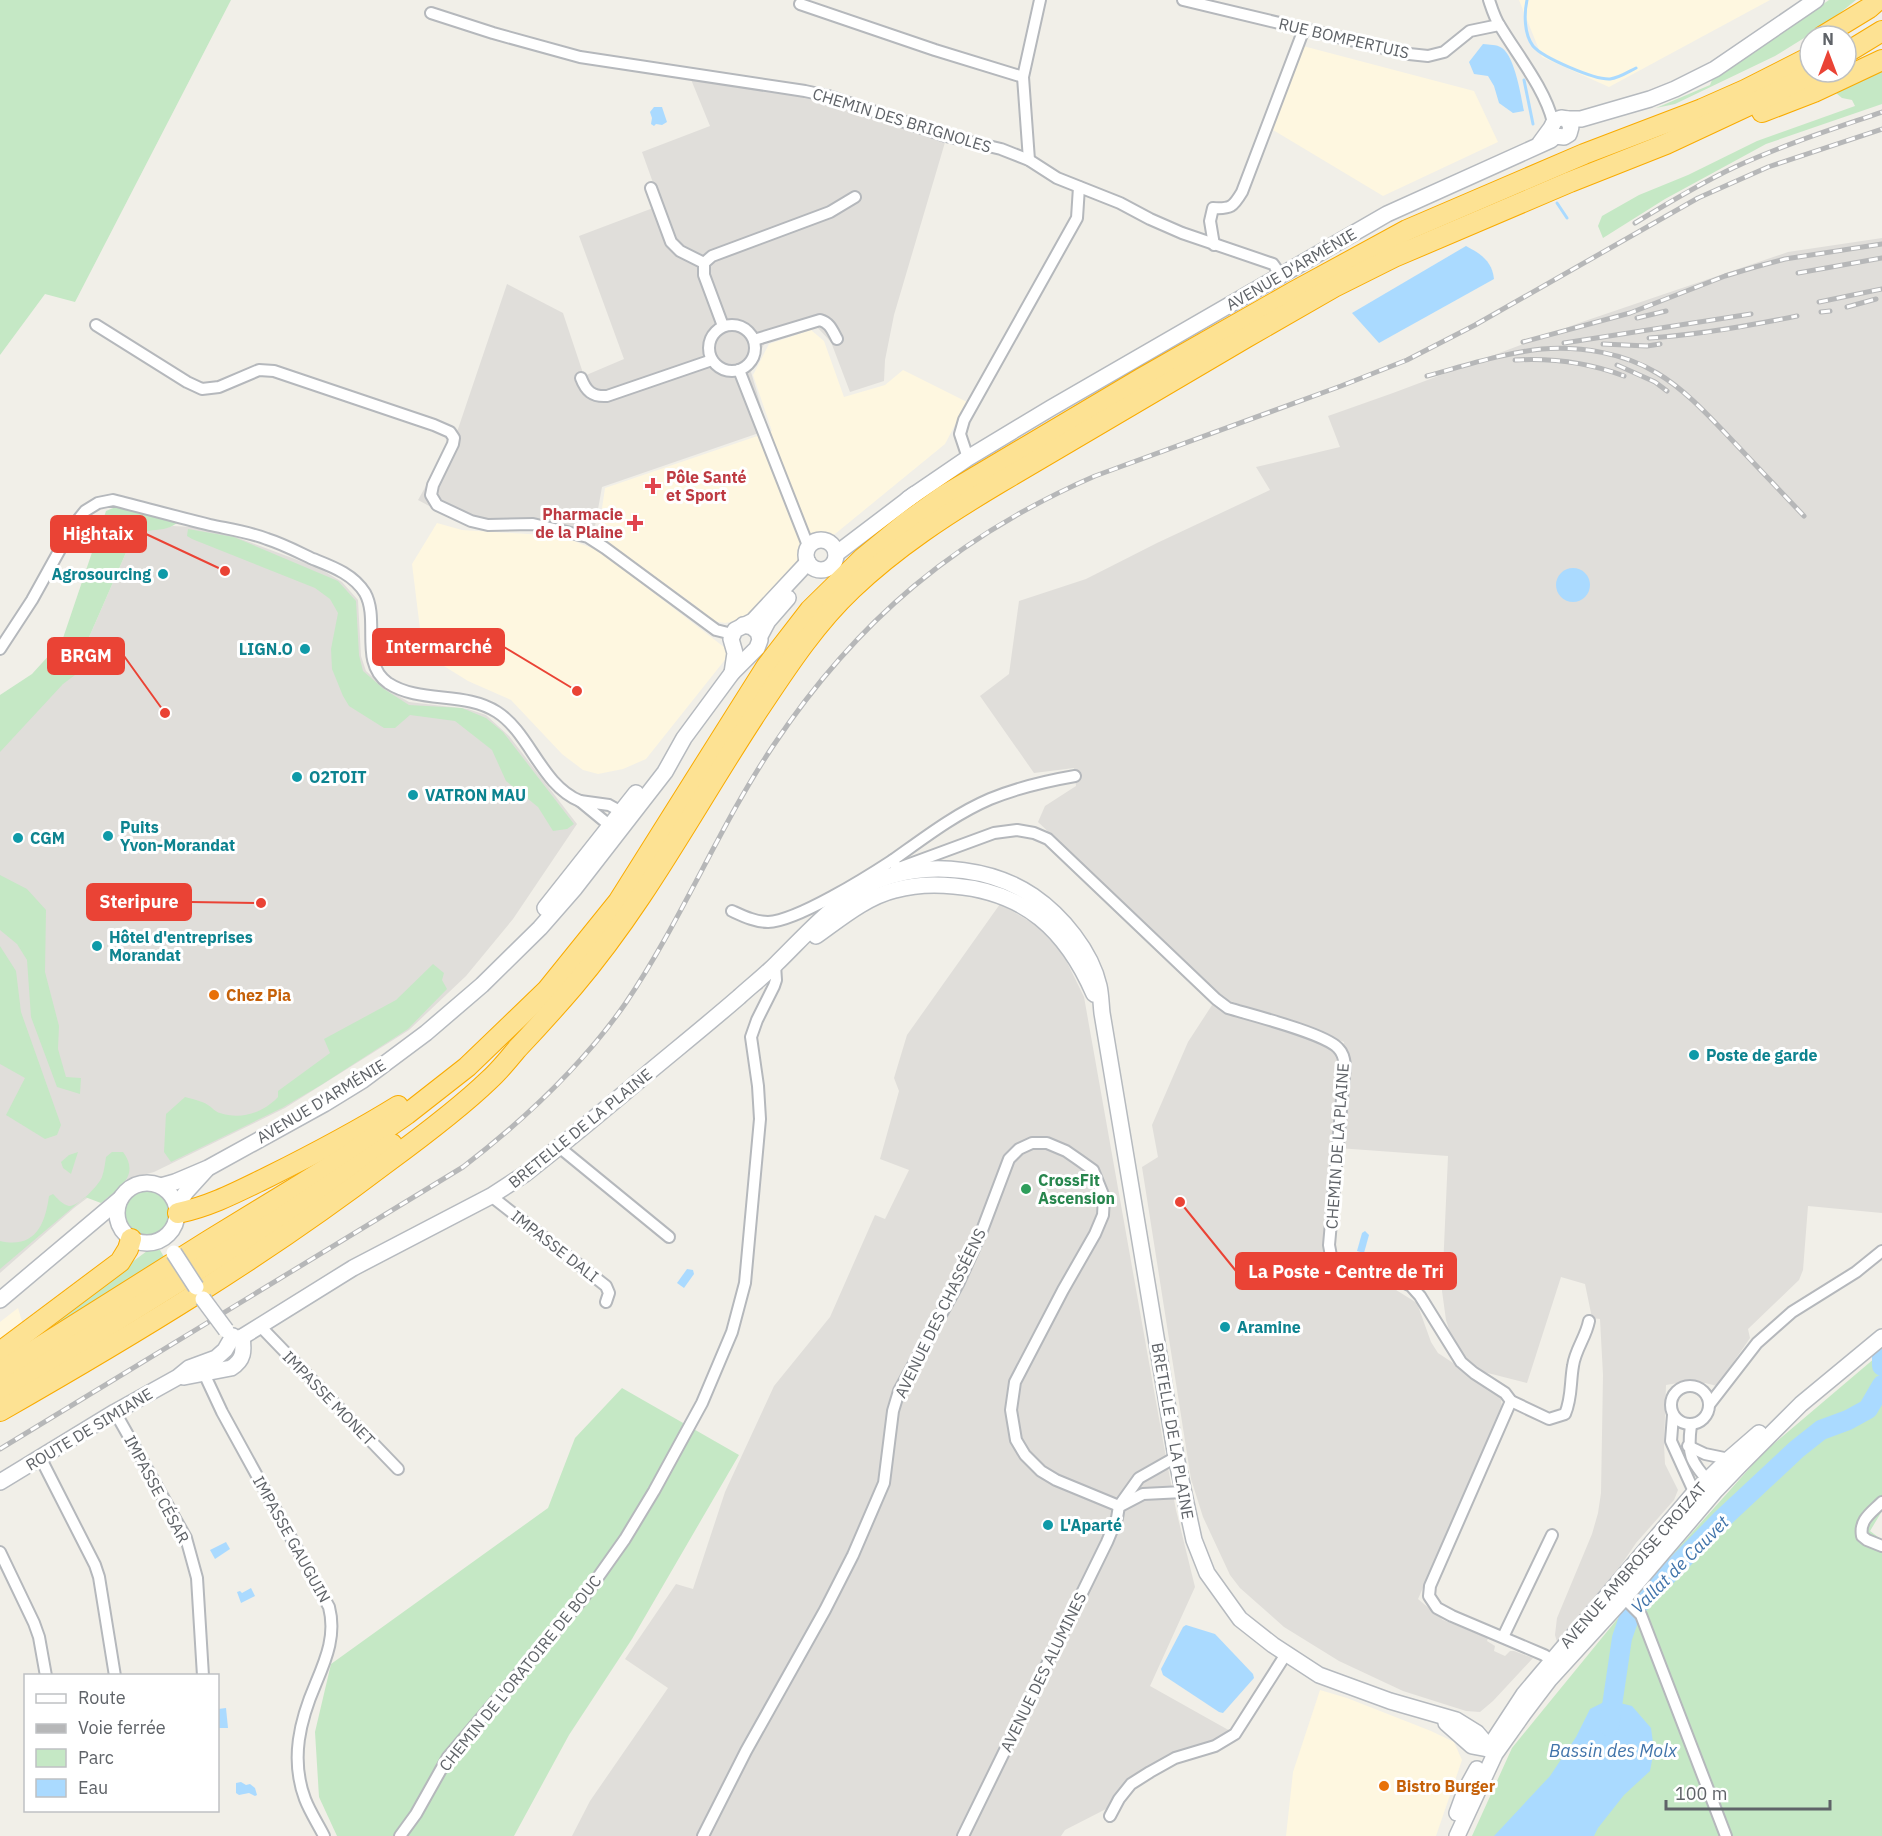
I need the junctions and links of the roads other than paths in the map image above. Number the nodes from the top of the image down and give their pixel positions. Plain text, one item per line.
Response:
1 (1040, 0) edge
2 (1183, 0) edge
3 (1489, 0) edge
4 (1816, 0) edge
5 (1878, 0) edge
6 (800, 4) dead end
7 (431, 13) dead end
8 (1882, 13) edge
9 (1843, 24) edge
10 (1499, 25) junction
11 (1858, 28) edge
12 (1304, 29) junction
13 (1882, 31) edge
14 (1858, 46) edge
15 (1798, 51) edge
16 (1882, 60) edge
17 (1798, 63) edge
18 (1023, 77) junction
19 (1798, 80) edge
20 (1561, 122) junction
21 (1623, 138) junction
22 (1666, 144) junction
23 (1029, 160) junction
24 (1079, 186) junction
25 (651, 188) dead end
26 (855, 196) dead end
27 (1214, 245) junction
28 (704, 263) junction
29 (1280, 274) junction
30 (96, 325) dead end
31 (723, 326) junction
32 (837, 339) dead end
33 (754, 340) junction
34 (712, 360) junction
35 (739, 370) junction
36 (581, 378) dead end
37 (967, 454) junction
38 (807, 543) dead end
39 (833, 549) junction
40 (810, 565) junction
41 (736, 636) junction
42 (760, 636) junction
43 (0, 649) edge
44 (751, 653) junction
45 (732, 673) junction
46 (1075, 776) dead end
47 (580, 801) junction
48 (626, 813) junction
49 (614, 829) junction
50 (898, 873) junction
51 (732, 911) dead end
52 (775, 965) junction
53 (511, 1026) junction
54 (536, 1029) junction
55 (559, 1147) junction
56 (208, 1167) junction
57 (161, 1186) junction
58 (491, 1196) junction
59 (120, 1199) junction
60 (178, 1210) junction
61 (84, 1230) junction
62 (127, 1235) junction
63 (669, 1237) dead end
64 (164, 1239) junction
65 (1882, 1251) edge
66 (199, 1293) junction
67 (0, 1300) edge
68 (606, 1302) dead end
69 (1589, 1321) dead end
70 (260, 1326) junction
71 (233, 1334) junction
72 (1882, 1337) edge
73 (0, 1352) edge
74 (202, 1369) junction
75 (0, 1372) edge
76 (0, 1394) edge
77 (1511, 1401) junction
78 (1801, 1404) junction
79 (1709, 1405) junction
80 (0, 1411) edge
81 (115, 1412) junction
82 (1673, 1415) junction
83 (1691, 1425) junction
84 (1688, 1446) junction
85 (40, 1457) junction
86 (1176, 1457) junction
87 (1729, 1458) junction
88 (398, 1469) dead end
89 (0, 1482) edge
90 (1711, 1485) junction
91 (1183, 1492) junction
92 (1698, 1499) junction
93 (1882, 1502) edge
94 (1119, 1506) junction
95 (1552, 1535) dead end
96 (1882, 1546) edge
97 (0, 1552) edge
98 (1627, 1600) junction
99 (1503, 1638) junction
100 (1286, 1654) junction
101 (1557, 1663) junction
102 (46, 1674) edge
103 (115, 1674) edge
104 (203, 1674) edge
105 (1491, 1751) junction
106 (1110, 1816) dead end
107 (324, 1836) edge
108 (400, 1836) edge
109 (703, 1836) edge
110 (963, 1836) edge
111 (1449, 1836) edge
112 (1457, 1836) edge
113 (1726, 1836) edge

1 - 18 street
2 - 12 street, RUE BOMPERTUIS
3 - 10 street
4 - 20 main road, AVENUE D'ARMÉNIE
5 - 9 highway
6 - 18 street
7 - 23 street, CHEMIN DES BRIGNOLES
8 - 11 highway
10 - 12 street, RUE BOMPERTUIS
10 - 20 street
12 - 27 street
13 - 14 highway
15 - 21 highway
16 - 22 highway
17 - 21 highway
18 - 23 street
19 - 22 highway
20 - 29 main road, AVENUE D'ARMÉNIE
21 - 53 highway
22 - 54 highway
23 - 24 street, CHEMIN DES BRIGNOLES
24 - 27 street, CHEMIN DES BRIGNOLES
24 - 37 street
25 - 28 street
26 - 28 street
27 - 29 street, CHEMIN DES BRIGNOLES
28 - 31 street
29 - 37 main road, AVENUE D'ARMÉNIE
30 - 41 street
31 - 33 street
31 - 34 street
32 - 33 street
33 - 35 street
34 - 35 street
34 - 36 street
35 - 38 street
37 - 39 main road, AVENUE D'ARMÉNIE
39 - 40 main road
39 - 40 main road
40 - 41 main road
40 - 42 main road
41 - 42 main road
41 - 44 main road
41 - 45 main road
42 - 44 main road
43 - 47 street
44 - 45 main road, AVENUE D'ARMÉNIE
45 - 48 main road, AVENUE D'ARMÉNIE
46 - 50 street
47 - 48 street
47 - 49 street
48 - 49 main road, AVENUE D'ARMÉNIE
49 - 56 main road, AVENUE D'ARMÉNIE
50 - 51 street
50 - 52 main road, BRETELLE DE LA PLAINE
50 - 77 street, CHEMIN DE LA PLAINE
50 - 86 main road, BRETELLE DE LA PLAINE
52 - 55 main road, BRETELLE DE LA PLAINE
52 - 108 street, CHEMIN DE L'ORATOIRE DE BOUC
53 - 60 highway
53 - 75 highway
54 - 66 highway
54 - 76 highway
55 - 58 main road, BRETELLE DE LA PLAINE
55 - 63 street
56 - 57 main road, AVENUE D'ARMÉNIE
56 - 60 main road, AVENUE D'ARMÉNIE
57 - 59 main road
57 - 60 main road
58 - 68 street, IMPASSE DALI
58 - 70 main road, BRETELLE DE LA PLAINE
59 - 61 main road
59 - 62 main road
60 - 64 main road
61 - 62 main road
61 - 67 main road
62 - 64 main road
62 - 73 highway
64 - 66 main road, bridge
65 - 79 street
66 - 71 main road, bridge
66 - 80 highway
69 - 77 street
70 - 71 main road, BRETELLE DE LA PLAINE
70 - 88 street, IMPASSE MONET
71 - 74 main road, ROUTE DE SIMIANE
72 - 78 main road, AVENUE AMBROISE CROIZAT
74 - 81 main road, ROUTE DE SIMIANE
74 - 107 street, IMPASSE GAUGUIN
77 - 99 street
78 - 87 main road, AVENUE AMBROISE CROIZAT
78 - 90 main road, AVENUE AMBROISE CROIZAT
79 - 82 street
79 - 83 street
81 - 85 main road, ROUTE DE SIMIANE
81 - 104 street, IMPASSE CÉSAR
82 - 83 street
82 - 92 street
83 - 84 street
84 - 87 street
84 - 90 street
85 - 89 main road, ROUTE DE SIMIANE
85 - 103 street
86 - 91 main road, BRETELLE DE LA PLAINE
86 - 94 street, AVENUE DES ALUMINES
87 - 90 main road, AVENUE AMBROISE CROIZAT
90 - 92 main road, AVENUE AMBROISE CROIZAT
91 - 94 street
91 - 100 main road, BRETELLE DE LA PLAINE
92 - 98 main road, AVENUE AMBROISE CROIZAT
93 - 96 street
94 - 109 street, AVENUE DES CHASSÉENS
94 - 110 street, AVENUE DES ALUMINES
95 - 99 street
97 - 102 street
98 - 101 main road, AVENUE AMBROISE CROIZAT
98 - 113 street
99 - 101 street
100 - 105 main road, BRETELLE DE LA PLAINE
100 - 106 street
101 - 105 main road, AVENUE AMBROISE CROIZAT
105 - 111 main road
105 - 112 main road

